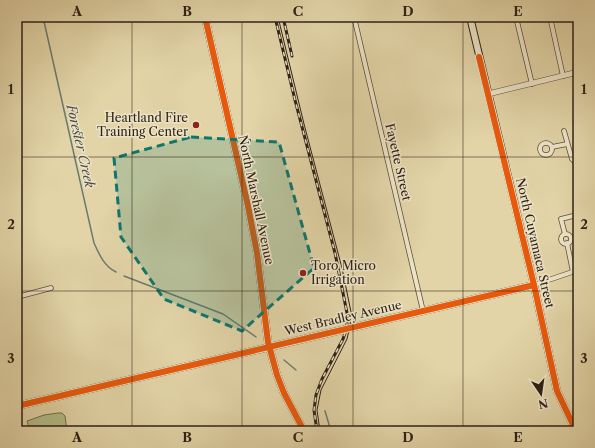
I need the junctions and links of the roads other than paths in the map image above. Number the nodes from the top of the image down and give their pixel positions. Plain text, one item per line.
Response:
1 (205, 17) edge
2 (354, 17) edge
3 (470, 17) edge
4 (516, 17) edge
5 (550, 17) edge
6 (578, 72) edge
7 (563, 76) junction
8 (532, 84) junction
9 (488, 94) junction
10 (564, 132) dead end
11 (567, 144) junction
12 (552, 147) dead end
13 (578, 165) edge
14 (573, 216) dead end
15 (565, 234) junction
16 (567, 244) junction
17 (576, 271) edge
18 (534, 285) junction
19 (51, 288) dead end
20 (17, 297) edge
21 (423, 311) junction
22 (270, 347) junction
23 (17, 406) edge
24 (304, 431) edge
25 (576, 431) edge

1 - 22 main road, North Marshall Avenue
2 - 21 street, Fayette Street
3 - 9 main road, North Cuyamaca Street
4 - 8 street
5 - 7 street
6 - 7 street
7 - 8 street
8 - 9 street
9 - 18 main road, North Cuyamaca Street
10 - 11 street
11 - 12 street
11 - 13 street
14 - 15 street
15 - 16 street
15 - 16 street
16 - 17 street
17 - 18 street
18 - 21 main road, West Bradley Avenue
18 - 25 main road, North Cuyamaca Street
19 - 20 street
21 - 22 main road, West Bradley Avenue
22 - 23 main road, West Bradley Avenue
22 - 24 main road, North Marshall Avenue

